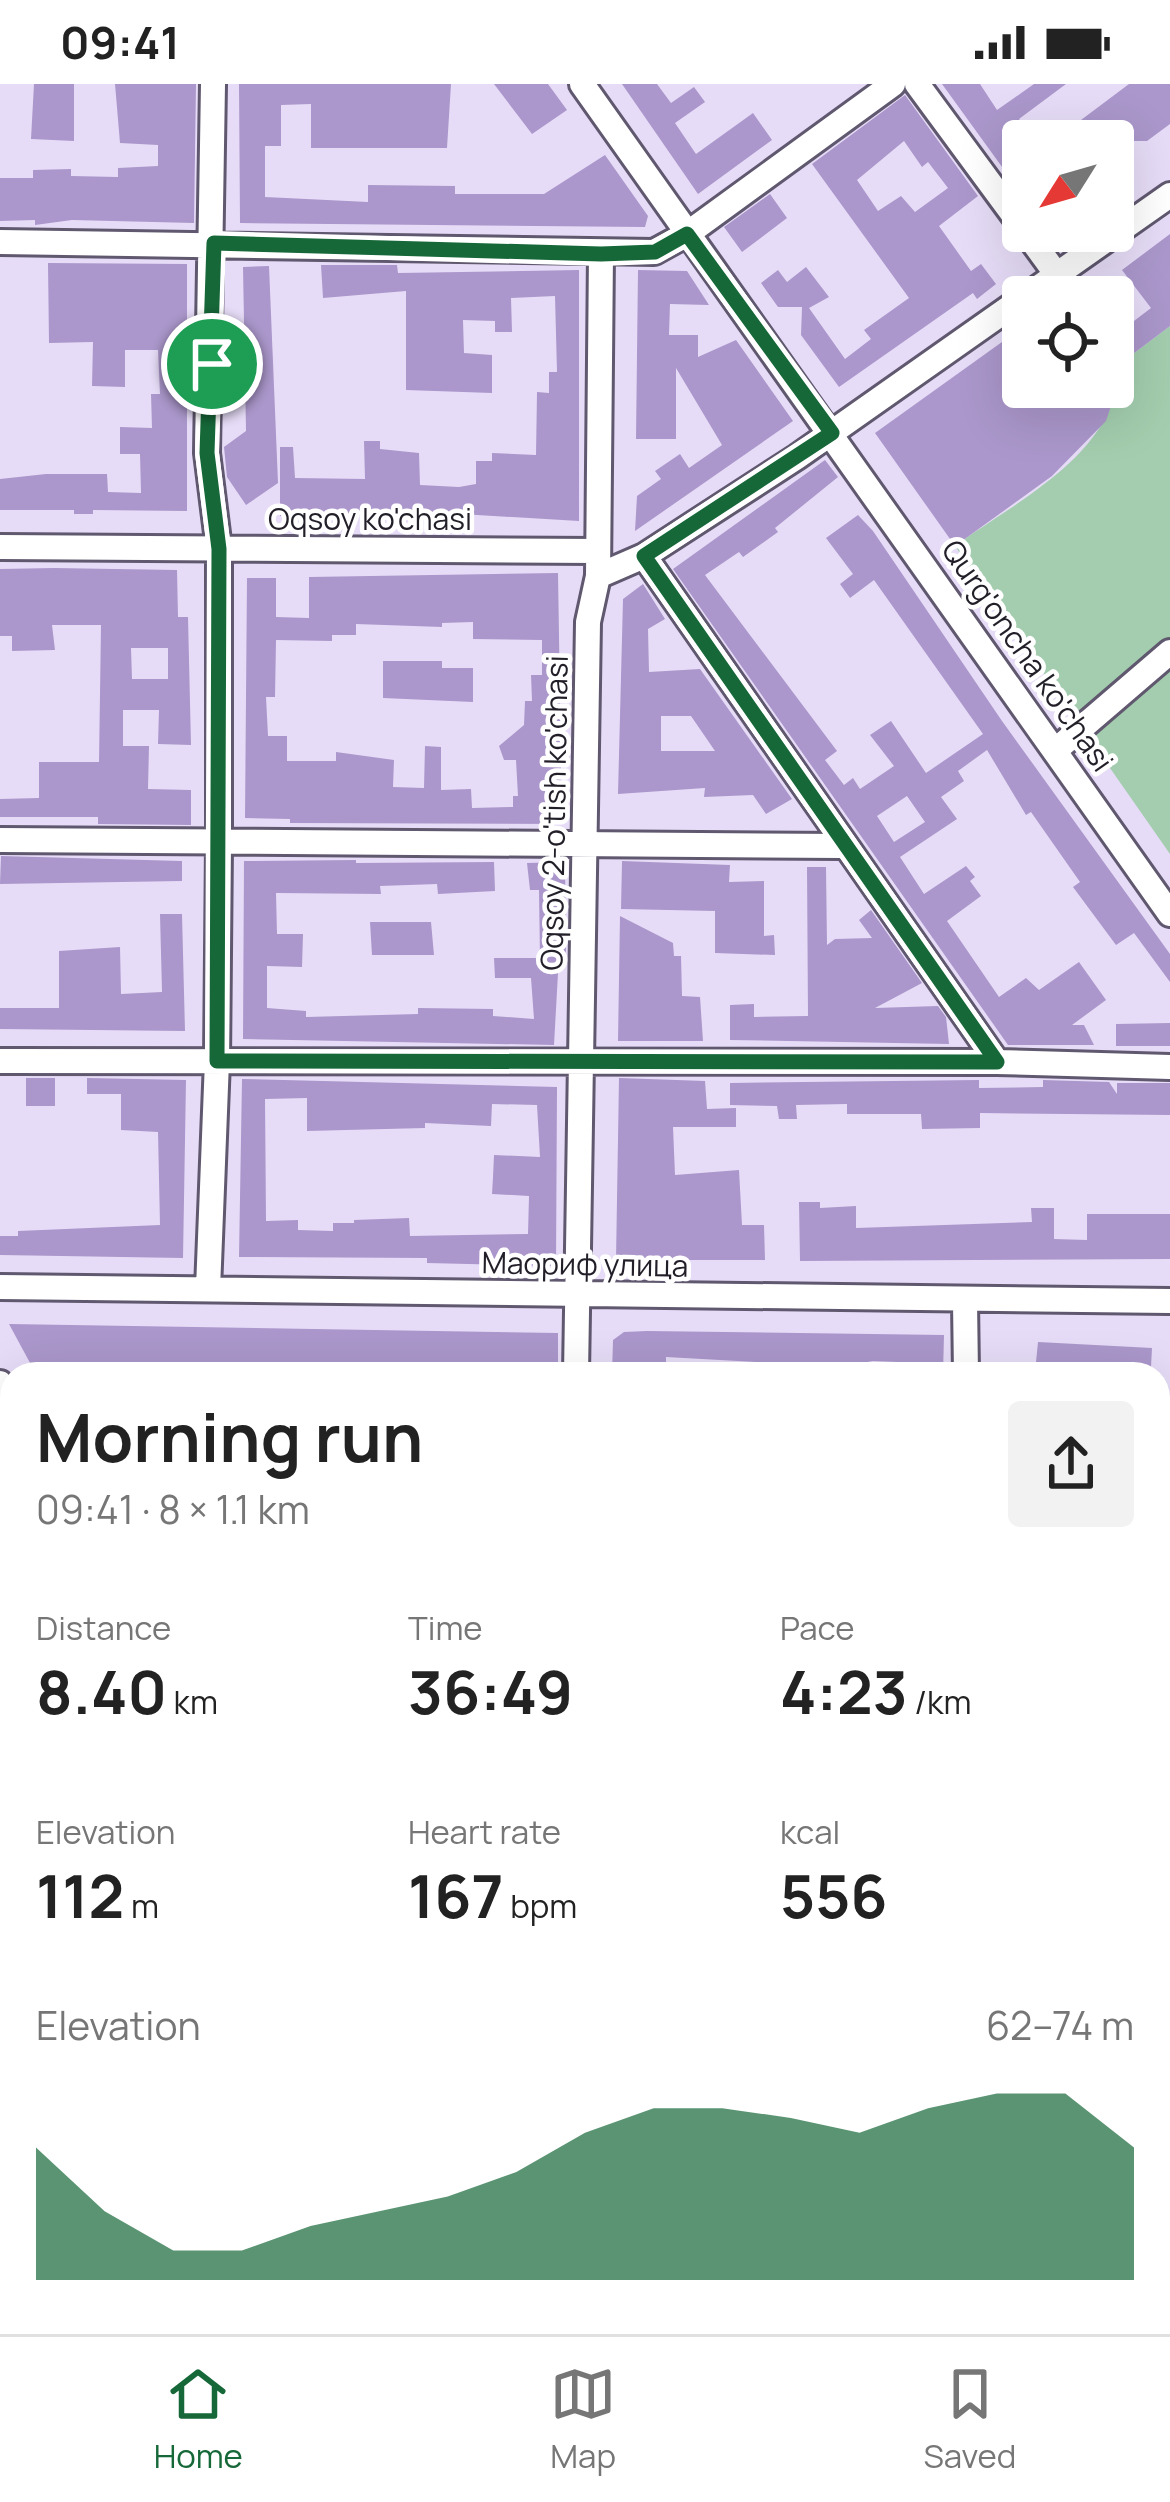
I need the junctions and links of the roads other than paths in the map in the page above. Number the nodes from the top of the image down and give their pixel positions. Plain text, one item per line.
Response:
1 (213, 84) edge
2 (582, 84) edge
3 (893, 84) edge
4 (917, 84) edge
5 (1170, 195) edge
6 (1002, 200) edge
7 (687, 234) junction
8 (0, 242) edge
9 (214, 243) junction
10 (1040, 252) edge
11 (601, 254) junction
12 (1057, 274) junction
13 (1054, 276) edge
14 (1002, 313) edge
15 (832, 433) junction
16 (0, 547) edge
17 (219, 549) junction
18 (644, 556) junction
19 (597, 563) junction
20 (1170, 652) edge
21 (1057, 749) junction
22 (0, 840) edge
23 (219, 844) junction
24 (843, 846) junction
25 (584, 847) junction
26 (1170, 914) edge
27 (0, 1060) edge
28 (217, 1061) junction
29 (581, 1061) junction
30 (997, 1062) junction
31 (1170, 1066) edge
32 (0, 1288) edge
33 (208, 1289) junction
34 (576, 1295) junction
35 (965, 1301) junction
36 (1170, 1301) edge
37 (576, 1362) edge
38 (966, 1362) edge

1 - 9 street
2 - 7 street, Qurg'oncha ko'chasi
3 - 7 street
4 - 6 street
5 - 12 street
7 - 11 street
7 - 15 street, Qurg'oncha ko'chasi
8 - 9 street
9 - 11 street
9 - 17 street
10 - 12 street
11 - 19 street, Oqsoy 2-o'tish ko'chasi
12 - 13 street
14 - 15 street
15 - 18 street, Oqsoy ko'chasi
15 - 21 street, Qurg'oncha ko'chasi
16 - 17 street, Oqsoy ko'chasi
17 - 19 street, Oqsoy ko'chasi
17 - 23 street
18 - 19 street, Oqsoy ko'chasi
18 - 24 street
19 - 25 street, Oqsoy 2-o'tish ko'chasi
20 - 21 street
21 - 26 street, Qurg'oncha ko'chasi
22 - 23 street
23 - 25 street
23 - 28 street
24 - 25 street
24 - 30 street
25 - 29 street, Oqsoy 2-o'tish ko'chasi
27 - 28 street
28 - 29 street
28 - 33 street
29 - 30 street
29 - 34 street, Oqsoy 2-o'tish ko'chasi
30 - 31 street
32 - 33 street, Маориф улица
33 - 34 street, Маориф улица
34 - 35 street, Маориф улица
34 - 37 street, Oqsoy 2-o'tish ko'chasi
35 - 36 street, Маориф улица
35 - 38 street

